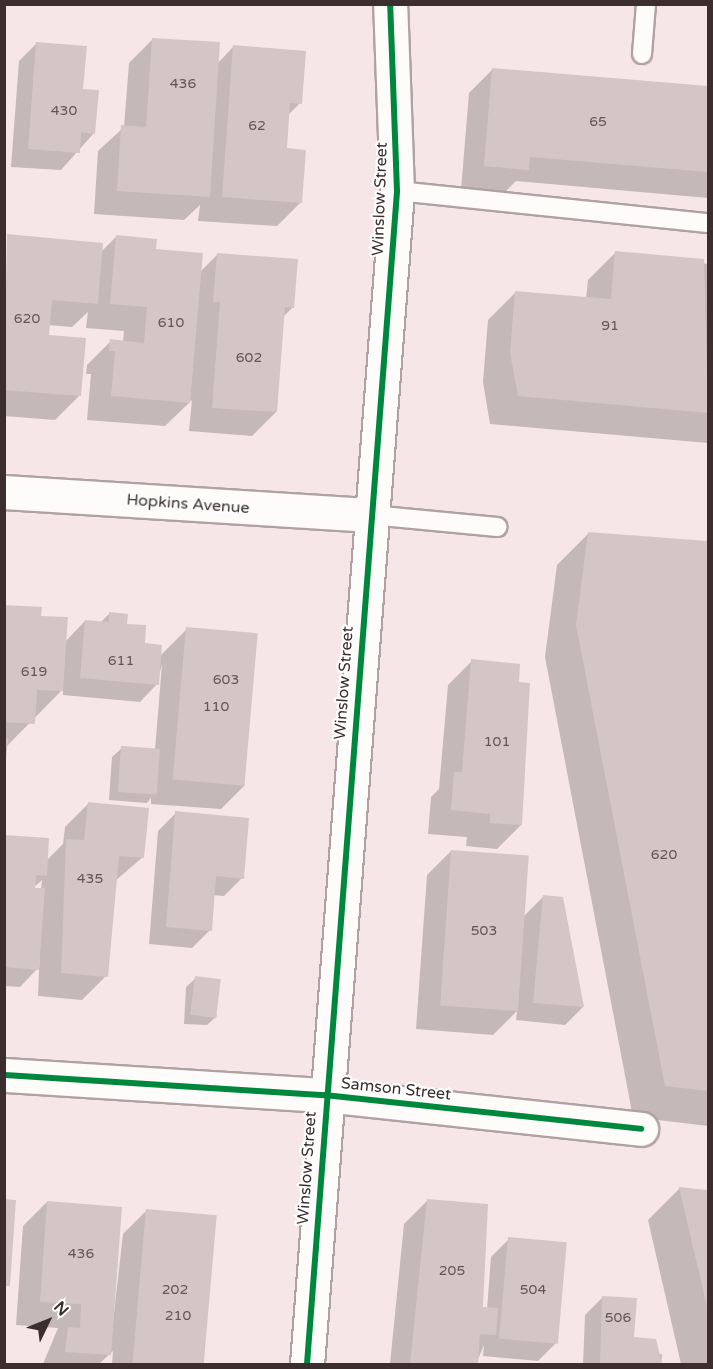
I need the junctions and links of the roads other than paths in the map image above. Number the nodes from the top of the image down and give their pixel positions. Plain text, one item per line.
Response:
1 (390, 4) edge
2 (646, 4) edge
3 (642, 54) dead end
4 (397, 191) junction
5 (708, 223) edge
6 (4, 492) edge
7 (370, 516) junction
8 (497, 527) dead end
9 (4, 1075) edge
10 (325, 1095) junction
11 (641, 1129) dead end
12 (307, 1365) edge

1 - 4 street, Winslow Street
2 - 3 lane
4 - 5 lane
4 - 7 street, Winslow Street
6 - 7 street, Hopkins Avenue
7 - 8 lane
7 - 10 street, Winslow Street
9 - 10 street, Samson Street
10 - 11 street, Samson Street
10 - 12 street, Winslow Street

